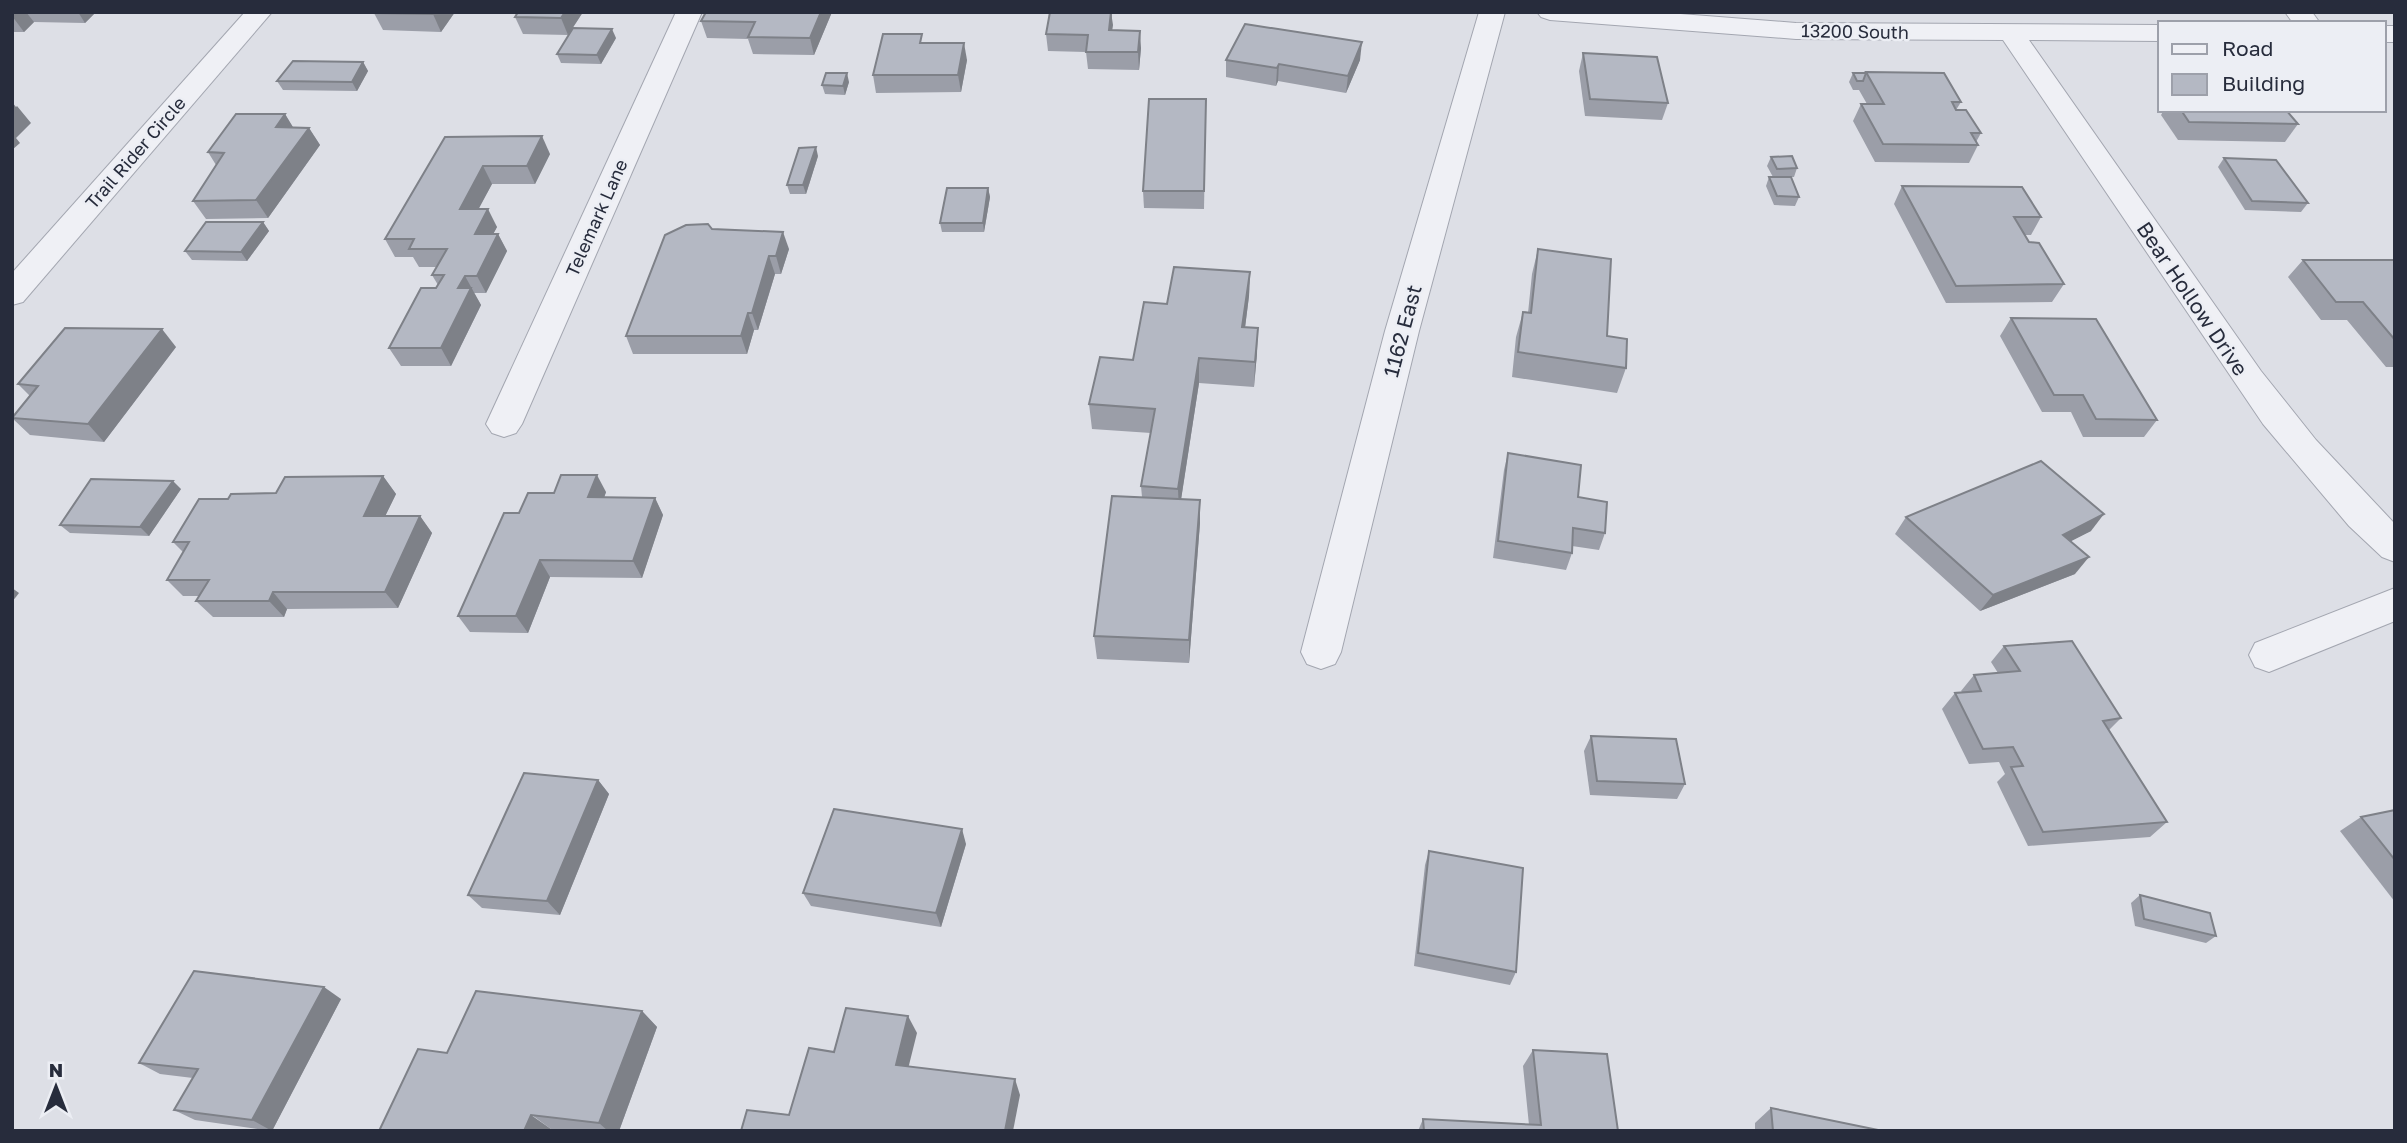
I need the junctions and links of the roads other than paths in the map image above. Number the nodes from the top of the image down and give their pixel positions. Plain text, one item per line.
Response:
1 (259, 12) edge
2 (689, 12) edge
3 (1493, 12) edge
4 (1550, 12) edge
5 (2011, 33) junction
6 (2158, 33) edge
7 (12, 294) edge
8 (504, 424) dead end
9 (2395, 547) edge
10 (2395, 604) edge
11 (1321, 652) dead end
12 (2269, 655) dead end

1 - 7 street, Trail Rider Circle
2 - 8 street, Telemark Lane
3 - 11 street, 1162 East
4 - 5 street, 13200 South
5 - 6 street, 13200 South
5 - 9 street, Bear Hollow Drive
10 - 12 street

